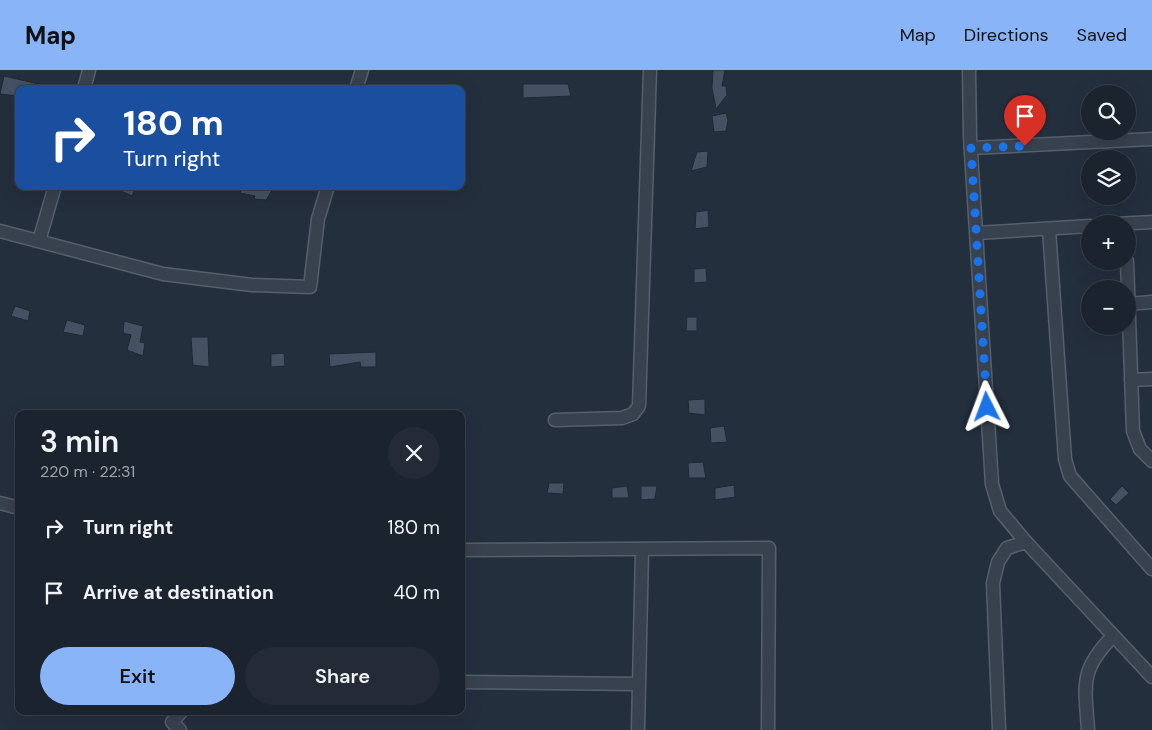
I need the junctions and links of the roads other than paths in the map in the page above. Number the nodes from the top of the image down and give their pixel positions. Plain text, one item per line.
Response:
1 (89, 70) edge
2 (362, 70) edge
3 (650, 70) edge
4 (969, 70) edge
5 (85, 85) edge
6 (357, 85) edge
7 (1152, 139) edge
8 (971, 148) junction
9 (54, 190) edge
10 (327, 190) edge
11 (1152, 222) edge
12 (1136, 223) edge
13 (1081, 227) edge
14 (1049, 229) junction
15 (0, 231) edge
16 (977, 233) junction
17 (39, 242) junction
18 (1152, 302) edge
19 (1136, 303) edge
20 (1129, 335) edge
21 (1152, 378) edge
22 (1131, 380) junction
23 (554, 420) dead end
24 (1152, 461) edge
25 (0, 503) edge
26 (15, 507) edge
27 (1026, 542) junction
28 (465, 550) edge
29 (642, 550) junction
30 (1152, 569) edge
31 (1113, 636) junction
32 (1152, 677) edge
33 (465, 682) edge
34 (638, 684) junction
35 (178, 715) edge
36 (180, 730) edge
37 (638, 730) edge
38 (768, 730) edge
39 (999, 730) edge
40 (1088, 730) edge

1 - 5 street
2 - 6 street
3 - 23 street
4 - 8 street
7 - 8 street
8 - 16 street
9 - 17 street
10 - 17 street
11 - 12 street
13 - 14 street
14 - 16 street
14 - 30 street
15 - 17 street
16 - 27 street
18 - 19 street
20 - 22 street
21 - 22 street
22 - 24 street
25 - 26 street
27 - 31 street
27 - 39 street
28 - 29 street
29 - 34 street
29 - 38 street
31 - 32 street
31 - 40 street
33 - 34 street
34 - 37 street
35 - 36 street

